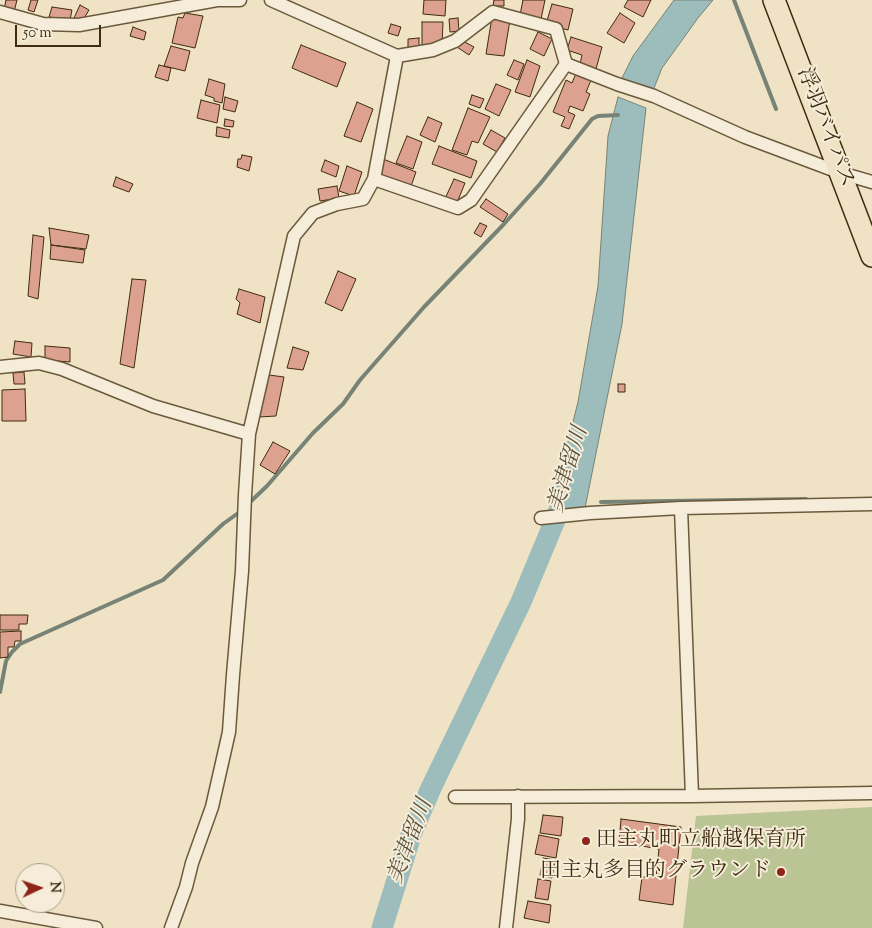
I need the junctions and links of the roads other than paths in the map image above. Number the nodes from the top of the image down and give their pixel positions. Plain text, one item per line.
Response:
1 (240, 0) edge
2 (273, 0) edge
3 (774, 0) edge
4 (493, 6) edge
5 (0, 12) edge
6 (397, 56) junction
7 (566, 64) junction
8 (841, 172) junction
9 (374, 179) junction
10 (872, 182) edge
11 (872, 256) edge
12 (0, 367) edge
13 (249, 434) junction
14 (872, 504) edge
15 (681, 508) junction
16 (541, 518) dead end
17 (872, 793) edge
18 (518, 796) junction
19 (692, 796) junction
20 (455, 797) dead end
21 (0, 911) edge
22 (96, 928) edge
23 (171, 928) edge
24 (506, 928) edge

1 - 5 street
2 - 6 street
3 - 8 highway, 浮羽バイパス
4 - 6 street
4 - 7 street
6 - 9 street
7 - 8 street
7 - 9 street
8 - 10 street
8 - 11 highway, 浮羽バイパス
9 - 13 street
12 - 13 street
13 - 23 street
14 - 15 street
15 - 16 street
15 - 19 street
17 - 19 street
18 - 19 street
18 - 20 street
18 - 24 street
21 - 22 street

